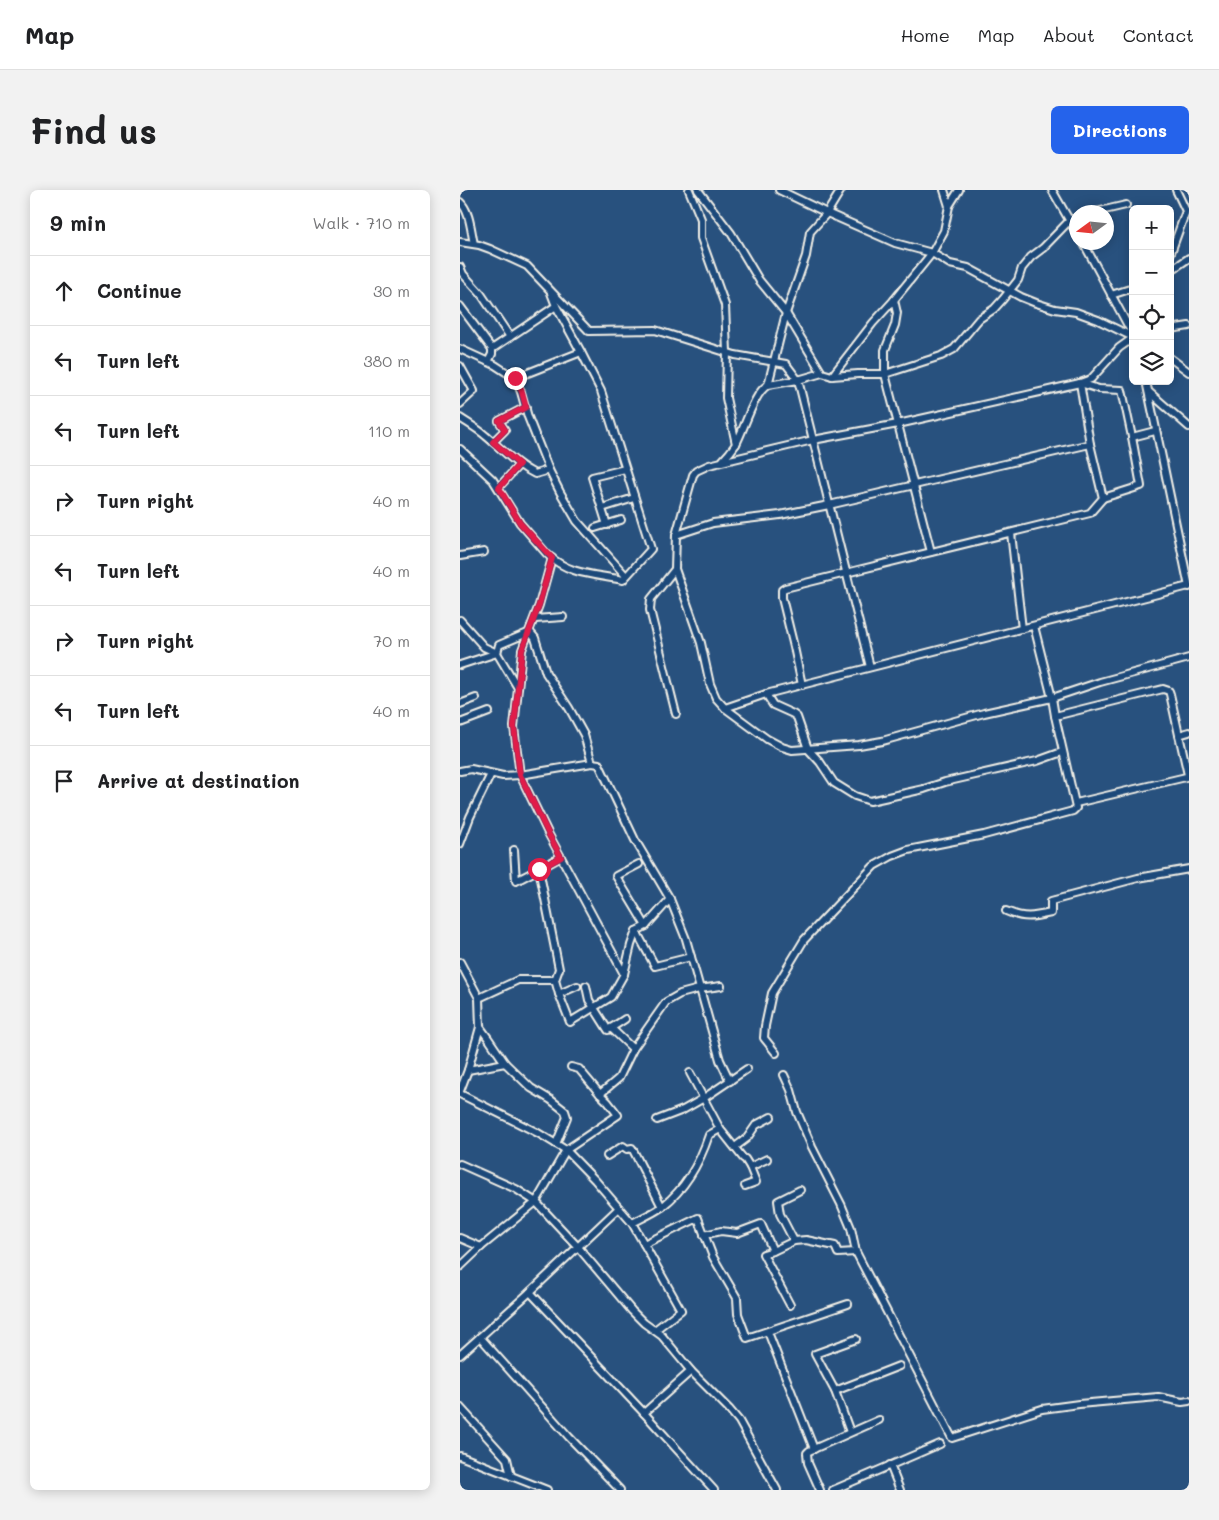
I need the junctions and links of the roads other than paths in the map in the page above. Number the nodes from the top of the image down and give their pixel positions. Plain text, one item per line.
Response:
1 (689, 190) edge
2 (698, 190) edge
3 (779, 190) edge
4 (841, 190) edge
5 (944, 190) edge
6 (959, 190) edge
7 (1052, 190) edge
8 (1176, 190) edge
9 (460, 202) edge
10 (1126, 205) dead end
11 (949, 206) junction
12 (1114, 208) edge
13 (827, 213) junction
14 (1069, 216) edge
15 (1069, 221) edge
16 (460, 242) edge
17 (474, 244) junction
18 (1086, 250) edge
19 (1172, 250) edge
20 (932, 252) junction
21 (1189, 258) edge
22 (460, 267) edge
23 (1174, 268) edge
24 (461, 276) edge
25 (1129, 289) edge
26 (549, 290) junction
27 (1010, 290) junction
28 (1111, 294) junction
29 (894, 300) junction
30 (460, 306) edge
31 (556, 306) junction
32 (786, 313) junction
33 (1189, 326) edge
34 (1174, 328) edge
35 (1129, 329) edge
36 (1129, 335) edge
37 (510, 336) junction
38 (1129, 340) edge
39 (460, 349) edge
40 (492, 349) junction
41 (581, 352) junction
42 (727, 352) junction
43 (774, 361) junction
44 (1174, 361) edge
45 (488, 362) junction
46 (460, 366) edge
47 (1189, 372) edge
48 (822, 373) junction
49 (886, 374) junction
50 (832, 376) junction
51 (515, 378) junction
52 (798, 380) junction
53 (1080, 382) junction
54 (768, 385) junction
55 (1147, 385) edge
56 (1149, 392) junction
57 (460, 404) edge
58 (526, 407) junction
59 (460, 418) edge
60 (898, 424) junction
61 (1189, 427) edge
62 (1155, 431) junction
63 (1132, 437) junction
64 (813, 440) junction
65 (493, 442) junction
66 (736, 444) junction
67 (1090, 444) junction
68 (460, 449) edge
69 (722, 461) junction
70 (519, 464) junction
71 (625, 469) junction
72 (548, 470) junction
73 (914, 485) junction
74 (499, 488) junction
75 (634, 498) junction
76 (1103, 498) junction
77 (829, 505) junction
78 (602, 508) junction
79 (621, 520) dead end
80 (607, 525) junction
81 (595, 528) dead end
82 (1011, 533) junction
83 (676, 535) junction
84 (484, 552) dead end
85 (931, 552) junction
86 (460, 556) edge
87 (552, 558) junction
88 (675, 569) junction
89 (846, 573) junction
90 (626, 576) junction
91 (1189, 586) edge
92 (563, 617) dead end
93 (535, 619) junction
94 (461, 623) edge
95 (1034, 626) junction
96 (1022, 629) junction
97 (530, 632) junction
98 (496, 653) junction
99 (1189, 658) edge
100 (460, 665) edge
101 (870, 667) junction
102 (802, 685) junction
103 (519, 689) junction
104 (766, 694) junction
105 (476, 698) dead end
106 (1052, 698) junction
107 (460, 704) edge
108 (725, 708) junction
109 (490, 712) dead end
110 (676, 714) dead end
111 (1055, 716) junction
112 (460, 723) edge
113 (1189, 732) edge
114 (1179, 735) junction
115 (808, 749) junction
116 (1062, 752) junction
117 (592, 763) junction
118 (460, 770) edge
119 (491, 774) junction
120 (520, 775) junction
121 (1076, 802) junction
122 (460, 844) edge
123 (514, 850) dead end
124 (561, 857) junction
125 (638, 864) dead end
126 (539, 869) junction
127 (1189, 869) edge
128 (670, 899) junction
129 (1006, 911) dead end
130 (646, 926) junction
131 (636, 931) junction
132 (691, 957) junction
133 (460, 962) edge
134 (624, 974) junction
135 (555, 980) junction
136 (577, 986) dead end
137 (586, 986) dead end
138 (721, 986) dead end
139 (700, 989) junction
140 (559, 994) junction
141 (479, 998) junction
142 (594, 1008) junction
143 (625, 1019) dead end
144 (480, 1027) junction
145 (611, 1028) junction
146 (633, 1049) junction
147 (776, 1053) dead end
148 (505, 1063) junction
149 (571, 1067) dead end
150 (747, 1069) dead end
151 (468, 1070) junction
152 (690, 1074) dead end
153 (784, 1075) dead end
154 (730, 1081) junction
155 (460, 1093) edge
156 (600, 1094) junction
157 (704, 1098) junction
158 (771, 1117) dead end
159 (657, 1120) dead end
160 (720, 1129) junction
161 (556, 1144) junction
162 (735, 1147) junction
163 (566, 1150) junction
164 (607, 1156) dead end
165 (767, 1159) dead end
166 (460, 1164) edge
167 (750, 1168) junction
168 (745, 1186) dead end
169 (800, 1190) dead end
170 (536, 1202) junction
171 (662, 1207) junction
172 (619, 1208) junction
173 (632, 1223) junction
174 (704, 1235) junction
175 (460, 1238) edge
176 (794, 1241) junction
177 (644, 1244) junction
178 (481, 1247) junction
179 (578, 1247) junction
180 (774, 1251) junction
181 (856, 1252) junction
182 (460, 1267) edge
183 (530, 1292) junction
184 (848, 1304) dead end
185 (790, 1305) dead end
186 (655, 1330) junction
187 (768, 1332) junction
188 (480, 1337) junction
189 (856, 1339) dead end
190 (460, 1355) edge
191 (899, 1366) dead end
192 (691, 1371) junction
193 (835, 1391) junction
194 (1189, 1402) edge
195 (460, 1407) edge
196 (644, 1413) junction
197 (880, 1420) dead end
198 (850, 1432) junction
199 (940, 1444) dead end
200 (814, 1448) junction
201 (460, 1456) edge
202 (890, 1465) junction
203 (511, 1476) junction
204 (547, 1490) edge
205 (620, 1490) edge
206 (714, 1490) edge
207 (778, 1490) edge
208 (820, 1490) edge
209 (833, 1490) edge
210 (900, 1490) edge

1 - 42 street
2 - 32 street
3 - 13 street
4 - 13 street
5 - 11 street
6 - 11 street
7 - 14 street
8 - 19 street
9 - 17 street
10 - 12 street
11 - 20 street
13 - 20 street
13 - 32 street
15 - 27 street
16 - 17 street
17 - 26 street
18 - 28 street
20 - 27 street
20 - 29 street
21 - 23 street
22 - 24 street
24 - 37 street
25 - 28 street
26 - 31 street
26 - 42 street
27 - 36 street
27 - 49 street
28 - 35 street
29 - 49 street
29 - 50 street
30 - 40 street
31 - 37 street
31 - 41 street
32 - 43 street
32 - 48 street
33 - 34 street
37 - 40 street
38 - 53 street
39 - 45 street
40 - 45 street
41 - 51 street
41 - 71 street
42 - 43 street
42 - 66 street
43 - 52 street
43 - 54 street
44 - 47 street
45 - 51 street
46 - 57 street
48 - 50 street
48 - 52 street
49 - 50 street
49 - 60 street
51 - 58 street
52 - 54 street
52 - 64 street
53 - 60 street
53 - 63 street
53 - 67 street
54 - 66 street
55 - 56 street
56 - 61 street
56 - 62 street
58 - 65 street
58 - 72 street
59 - 65 street
60 - 64 street
60 - 73 street
62 - 63 street
62 - 91 street
63 - 76 street
64 - 69 street
64 - 77 street
65 - 70 street
66 - 69 street
67 - 73 street
67 - 76 street
68 - 74 street
69 - 83 street
70 - 72 street
70 - 74 street
71 - 75 street
71 - 78 street
72 - 90 street
73 - 77 street
73 - 85 street
74 - 87 street
75 - 78 street
75 - 90 street
76 - 82 street
77 - 83 street
77 - 89 street
78 - 80 street
79 - 80 street
80 - 81 street
82 - 85 street
82 - 96 street
83 - 88 street
84 - 86 street
85 - 89 street
87 - 90 street
87 - 93 street
88 - 108 street
88 - 110 street
89 - 101 street
89 - 102 street
91 - 95 street
92 - 93 street
93 - 97 street
94 - 98 street
95 - 96 street
95 - 106 street
96 - 101 street
97 - 98 street
97 - 103 street
97 - 117 street
98 - 100 street
98 - 103 street
99 - 106 street
101 - 102 street
102 - 104 street
103 - 120 street
104 - 108 street
104 - 115 street
105 - 107 street
106 - 111 street
106 - 115 street
108 - 115 street
109 - 112 street
111 - 114 street
111 - 116 street
113 - 114 street
114 - 121 street
115 - 116 street
116 - 121 street
117 - 120 street
117 - 128 street
118 - 119 street
119 - 120 street
119 - 122 street
120 - 124 street
121 - 147 street
123 - 126 street
124 - 126 street
124 - 134 street
125 - 130 street
126 - 135 street
127 - 129 street
128 - 130 street
128 - 132 street
130 - 131 street
131 - 132 street
131 - 134 street
132 - 139 street
133 - 141 street
134 - 142 street
135 - 140 street
135 - 141 street
136 - 140 street
137 - 142 street
138 - 139 street
139 - 146 street
139 - 154 street
140 - 142 street
141 - 144 street
142 - 145 street
143 - 145 street
144 - 148 street
144 - 151 street
145 - 146 street
146 - 156 street
148 - 151 street
148 - 161 street
149 - 156 street
150 - 154 street
151 - 155 street
152 - 157 street
153 - 181 street
154 - 157 street
155 - 161 street
156 - 163 street
157 - 159 street
157 - 160 street
158 - 162 street
160 - 162 street
160 - 171 street
161 - 163 street
162 - 167 street
163 - 170 street
163 - 172 street
164 - 171 street
165 - 167 street
166 - 170 street
167 - 168 street
169 - 176 street
170 - 178 street
170 - 179 street
171 - 173 street
172 - 173 street
172 - 179 street
173 - 177 street
174 - 177 street
174 - 180 street
174 - 187 street
175 - 178 street
176 - 180 street
176 - 181 street
177 - 186 street
178 - 182 street
179 - 183 street
179 - 186 street
180 - 185 street
181 - 194 street
183 - 188 street
183 - 196 street
184 - 187 street
186 - 192 street
187 - 200 street
188 - 190 street
188 - 205 street
189 - 193 street
191 - 193 street
192 - 196 street
192 - 207 street
193 - 198 street
195 - 203 street
196 - 206 street
197 - 198 street
198 - 200 street
199 - 202 street
200 - 208 street
201 - 203 street
202 - 209 street
202 - 210 street
203 - 204 street

